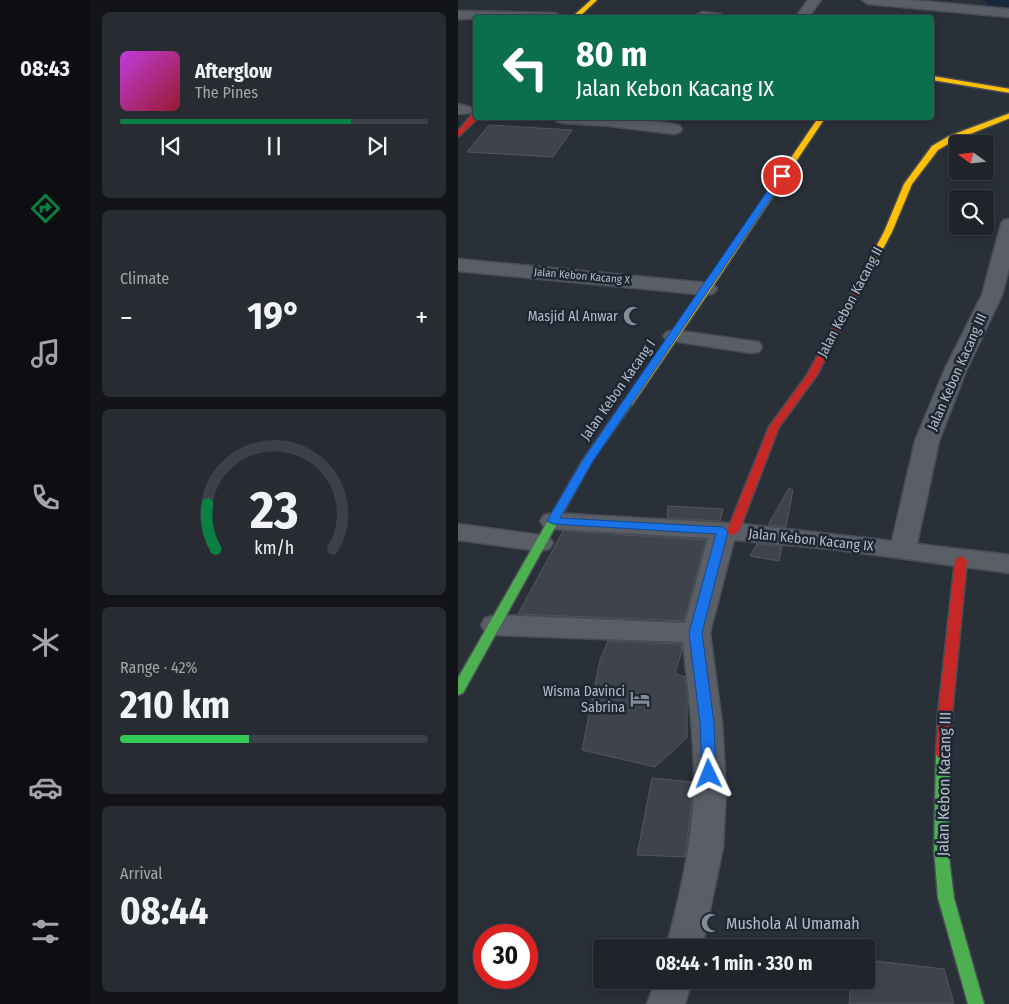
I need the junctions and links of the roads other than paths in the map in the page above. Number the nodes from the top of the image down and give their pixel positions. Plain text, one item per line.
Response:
1 (594, 0) edge
2 (815, 0) edge
3 (868, 0) edge
4 (1010, 13) edge
5 (458, 15) edge
6 (557, 15) edge
7 (577, 15) edge
8 (803, 15) edge
9 (934, 78) edge
10 (1010, 91) edge
11 (465, 111) edge
12 (1010, 115) edge
13 (610, 120) edge
14 (820, 120) edge
15 (674, 129) dead end
16 (458, 135) edge
17 (1010, 224) edge
18 (458, 265) edge
19 (707, 289) junction
20 (674, 336) junction
21 (751, 347) dead end
22 (728, 531) junction
23 (458, 532) edge
24 (546, 532) junction
25 (903, 551) junction
26 (961, 560) junction
27 (1010, 564) edge
28 (495, 625) junction
29 (696, 633) junction
30 (458, 690) edge
31 (686, 939) edge
32 (671, 989) edge
33 (666, 1004) edge
34 (976, 1004) edge

1 - 7 street
2 - 8 street
3 - 4 street
5 - 6 street
9 - 10 street
11 - 16 street
12 - 22 street, Jalan Kebon Kacang II
13 - 15 street
14 - 19 street, Jalan Kebon Kacang I
17 - 25 street, Jalan Kebon Kacang III
18 - 19 street, Jalan Kebon Kacang X
19 - 20 street, Jalan Kebon Kacang I
20 - 21 street
20 - 24 street, Jalan Kebon Kacang I
22 - 24 street, Jalan Kebon Kacang IX
22 - 25 street, Jalan Kebon Kacang IX
22 - 29 street, Jalan Kebon Kacang II
23 - 24 street, Jalan Kebon Kacang IX
24 - 28 street, Jalan Kebon Kacang I
25 - 26 street, Jalan Kebon Kacang IX
26 - 27 street, Jalan Kebon Kacang IX
26 - 34 street, Jalan Kebon Kacang III
28 - 29 street
28 - 30 street, Jalan Kebon Kacang I
29 - 31 street, Jalan Kebon Kacang II
32 - 33 street

